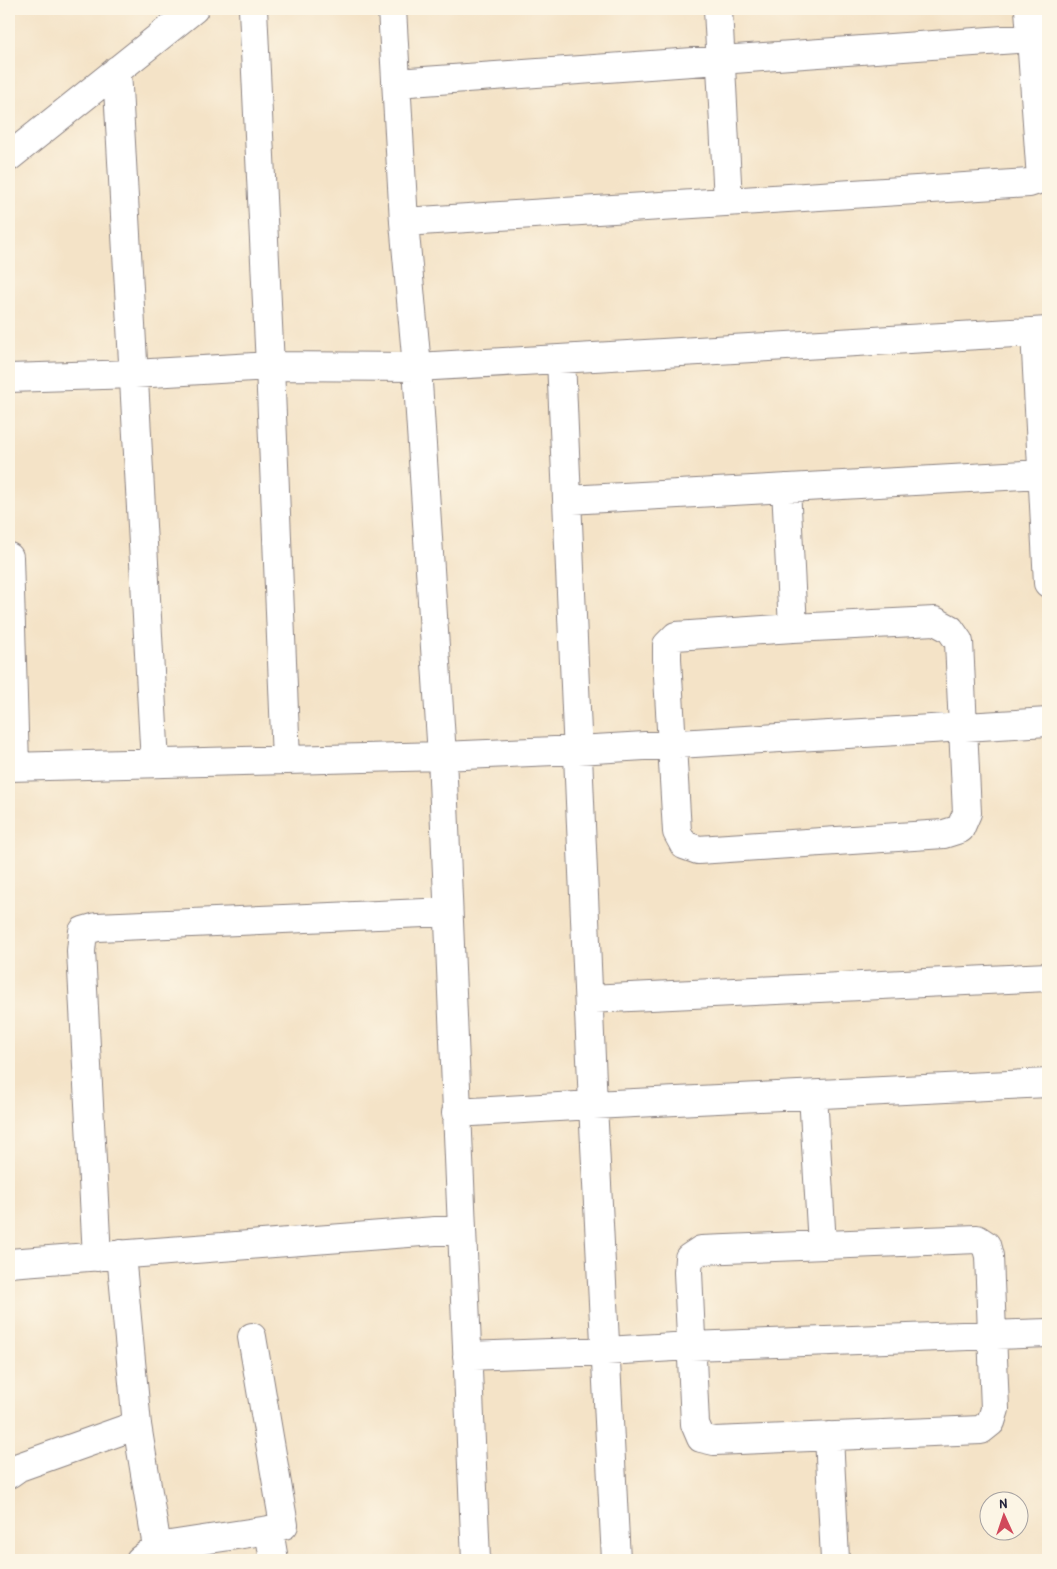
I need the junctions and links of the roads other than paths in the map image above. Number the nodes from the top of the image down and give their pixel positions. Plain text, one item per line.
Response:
1 (194, 9) edge
2 (253, 9) edge
3 (392, 9) edge
4 (718, 9) edge
5 (1036, 10) edge
6 (1031, 38) junction
7 (721, 60) junction
8 (117, 70) junction
9 (396, 83) junction
10 (9, 157) edge
11 (728, 201) junction
12 (404, 222) junction
13 (1042, 332) edge
14 (560, 359) junction
15 (270, 366) junction
16 (417, 367) junction
17 (134, 374) junction
18 (9, 378) edge
19 (1042, 474) junction
20 (786, 488) junction
21 (568, 500) junction
22 (9, 557) edge
23 (1048, 583) edge
24 (793, 628) junction
25 (1048, 722) edge
26 (962, 727) junction
27 (671, 744) junction
28 (578, 750) junction
29 (442, 756) junction
30 (286, 760) junction
31 (155, 763) junction
32 (12, 767) edge
33 (448, 912) junction
34 (1048, 978) edge
35 (589, 999) junction
36 (1048, 1083) edge
37 (813, 1095) junction
38 (593, 1105) junction
39 (456, 1113) junction
40 (462, 1229) junction
41 (822, 1245) junction
42 (109, 1256) junction
43 (9, 1263) edge
44 (1048, 1333) edge
45 (993, 1336) junction
46 (252, 1337) dead end
47 (691, 1346) junction
48 (606, 1351) junction
49 (467, 1356) junction
50 (137, 1425) junction
51 (829, 1436) junction
52 (9, 1474) edge
53 (268, 1530) junction
54 (148, 1553) edge
55 (274, 1560) edge
56 (476, 1560) edge
57 (616, 1560) edge
58 (836, 1560) edge

1 - 8 street
2 - 15 street
3 - 9 street
4 - 7 street
5 - 6 street
6 - 7 street
6 - 11 street
7 - 9 street
7 - 11 street
8 - 10 street
8 - 17 street
9 - 12 street
11 - 12 street
12 - 16 street
13 - 14 street
13 - 19 street
14 - 16 street
14 - 21 street
15 - 16 street
15 - 17 street
15 - 30 street
16 - 29 street
17 - 18 street
17 - 31 street
19 - 20 street
19 - 23 street
20 - 21 street
20 - 24 street
21 - 28 street
22 - 32 street
24 - 26 street
24 - 27 street
25 - 26 street
26 - 27 street
26 - 27 street
27 - 28 street
28 - 29 street
28 - 35 street
29 - 30 street
29 - 33 street
30 - 31 street
31 - 32 street
33 - 39 street
33 - 42 street
34 - 35 street
35 - 38 street
36 - 37 street
37 - 38 street
37 - 41 street
38 - 39 street
38 - 48 street
39 - 40 street
40 - 42 street
40 - 49 street
41 - 45 street
41 - 47 street
42 - 43 street
42 - 50 street
44 - 45 street
45 - 47 street
45 - 51 street
46 - 53 street
47 - 48 street
47 - 51 street
48 - 49 street
48 - 57 street
49 - 56 street
50 - 52 street
50 - 54 street
51 - 58 street
53 - 54 street
53 - 55 street

